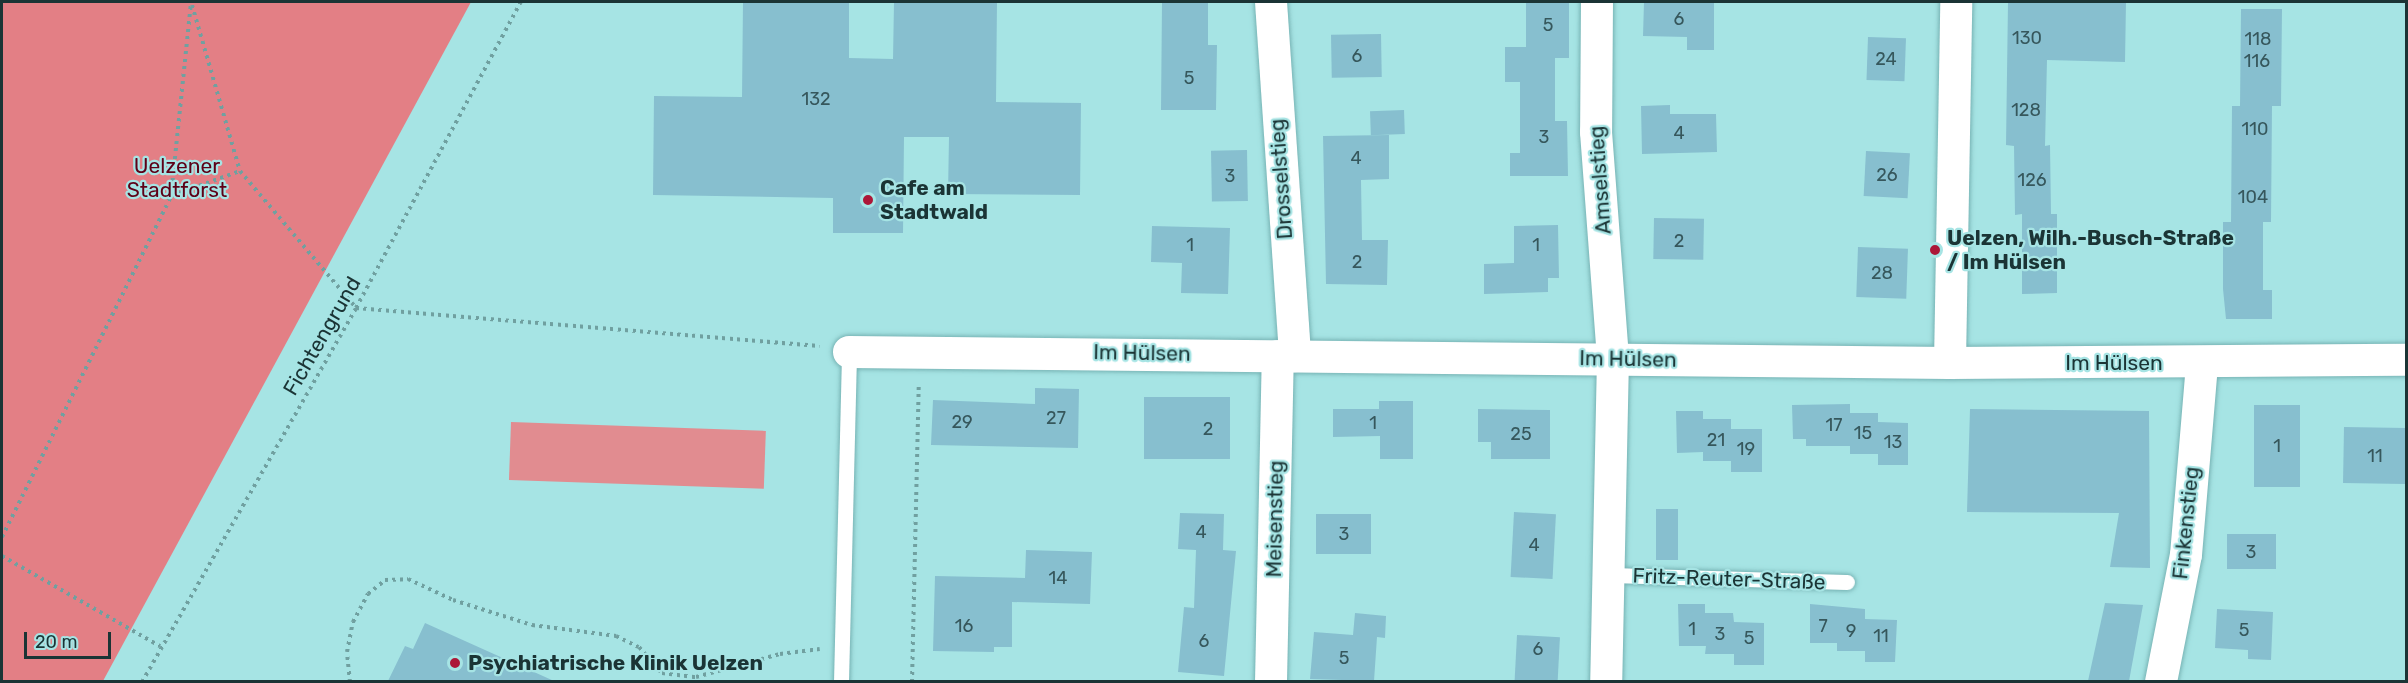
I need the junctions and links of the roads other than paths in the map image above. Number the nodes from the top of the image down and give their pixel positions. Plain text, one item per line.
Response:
1 (1271, 2) edge
2 (1598, 2) edge
3 (1956, 2) edge
4 (849, 352) joint
5 (1286, 356) junction
6 (1613, 358) junction
7 (2406, 360) edge
8 (1950, 363) junction
9 (2202, 363) junction
10 (1610, 576) junction
11 (1847, 582) dead end
12 (841, 681) edge
13 (1271, 681) edge
14 (1606, 681) edge
15 (2161, 681) edge

1 - 5 street, Drosselstieg
2 - 6 street, Amselstieg
3 - 8 street
4 - 5 street, Im Hülsen
4 - 12 lane
5 - 6 street, Im Hülsen
5 - 13 street, Meisenstieg
6 - 8 street, Im Hülsen
6 - 10 street, Fritz-Reuter-Straße
7 - 9 street, Im Hülsen
8 - 9 street, Im Hülsen
9 - 15 street, Finkenstieg
10 - 11 lane, Fritz-Reuter-Straße
10 - 14 street, Fritz-Reuter-Straße

